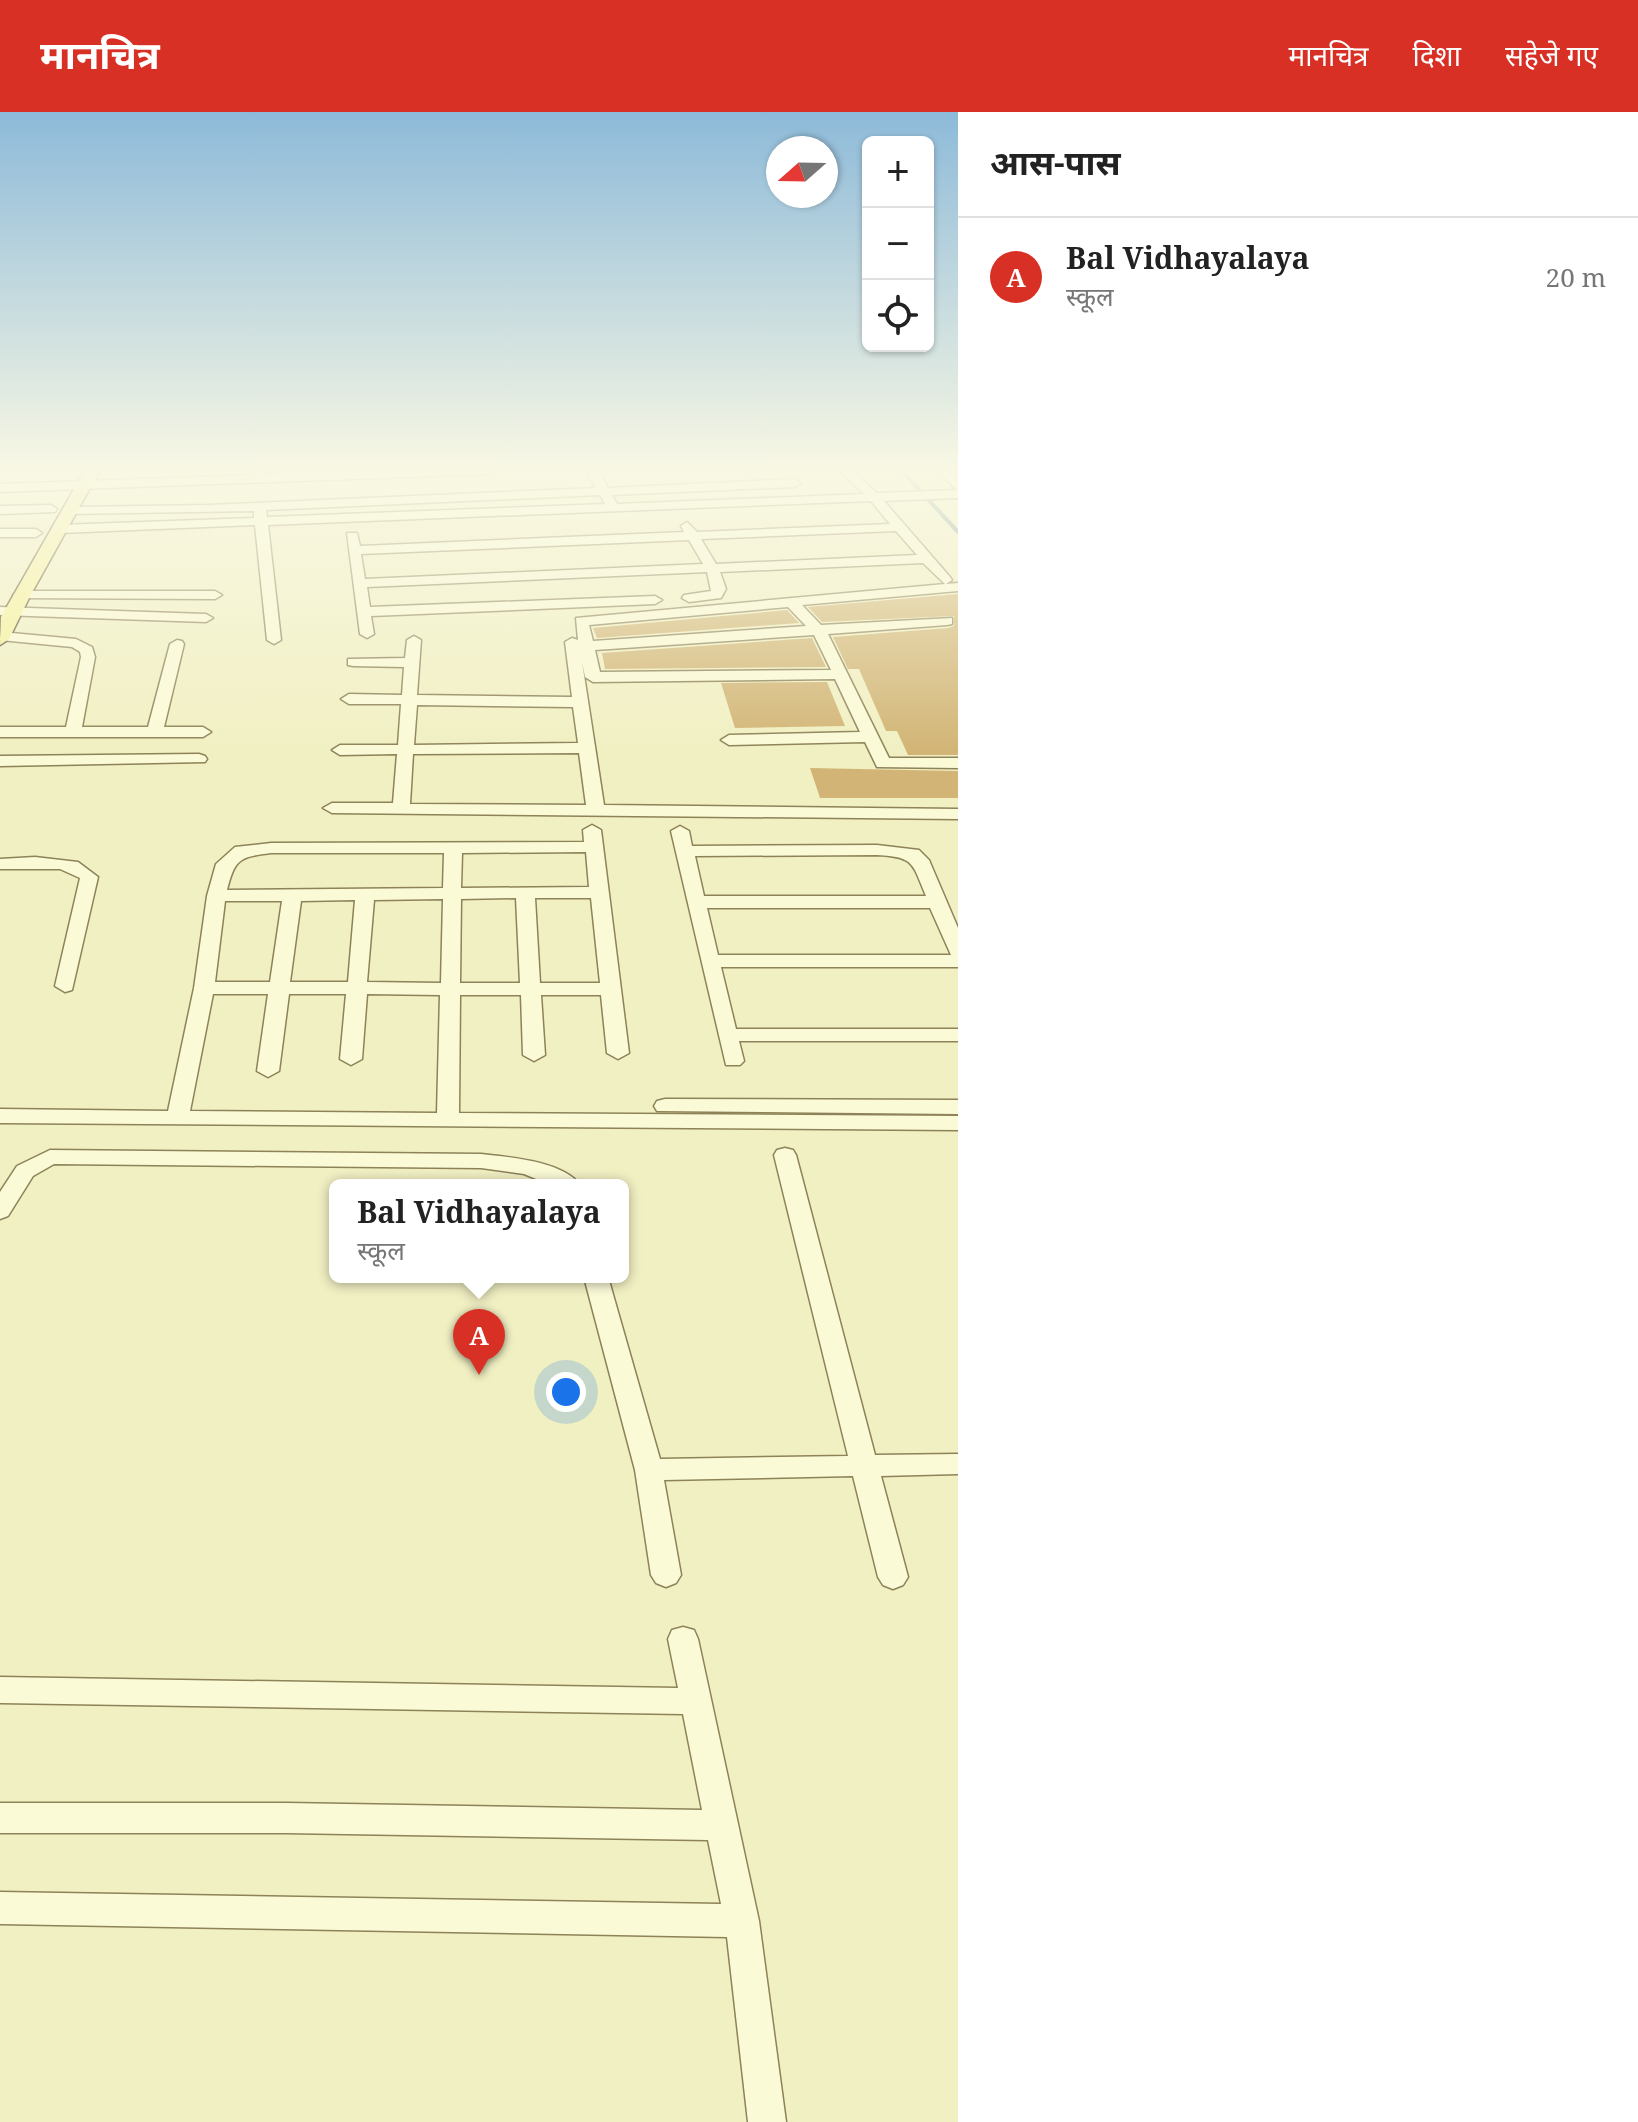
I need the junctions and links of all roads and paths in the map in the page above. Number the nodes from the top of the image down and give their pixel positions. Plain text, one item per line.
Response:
1 (23, 564) edge
2 (37, 564) edge
3 (265, 564) edge
4 (357, 564) edge
5 (427, 564) edge
6 (518, 564) edge
7 (648, 564) edge
8 (710, 564) edge
9 (813, 564) edge
10 (932, 564) edge
11 (712, 568) junction
12 (360, 583) junction
13 (951, 584) edge
14 (215, 595) dead end
15 (791, 602) junction
16 (534, 605) junction
17 (934, 606) junction
18 (8, 607) edge
19 (364, 612) junction
20 (206, 618) dead end
21 (819, 632) junction
22 (367, 634) dead end
23 (958, 635) edge
24 (571, 637) dead end
25 (0, 638) edge
26 (274, 640) dead end
27 (414, 640) dead end
28 (177, 644) dead end
29 (586, 646) junction
30 (353, 662) dead end
31 (412, 663) junction
32 (843, 674) junction
33 (349, 699) dead end
34 (409, 701) junction
35 (580, 702) junction
36 (0, 732) edge
37 (203, 732) dead end
38 (73, 733) junction
39 (155, 733) junction
40 (871, 737) junction
41 (729, 740) dead end
42 (587, 748) junction
43 (405, 749) junction
44 (340, 750) dead end
45 (199, 759) dead end
46 (0, 761) edge
47 (958, 763) edge
48 (332, 808) dead end
49 (401, 809) junction
50 (958, 814) edge
51 (594, 830) junction
52 (680, 831) dead end
53 (453, 848) junction
54 (685, 851) junction
55 (0, 864) edge
56 (599, 892) junction
57 (452, 893) junction
58 (525, 893) junction
59 (365, 894) junction
60 (292, 895) junction
61 (216, 896) junction
62 (697, 902) junction
63 (937, 902) junction
64 (958, 951) edge
65 (710, 961) junction
66 (958, 961) edge
67 (65, 986) dead end
68 (204, 988) junction
69 (279, 988) junction
70 (357, 988) junction
71 (451, 989) junction
72 (530, 989) junction
73 (611, 989) junction
74 (727, 1035) junction
75 (958, 1035) edge
76 (618, 1053) dead end
77 (534, 1055) dead end
78 (351, 1059) dead end
79 (733, 1061) dead end
80 (268, 1071) dead end
81 (0, 1103) edge
82 (958, 1107) edge
83 (179, 1110) junction
84 (448, 1112) junction
85 (0, 1116) edge
86 (958, 1123) edge
87 (785, 1155) dead end
88 (559, 1179) edge
89 (0, 1211) edge
90 (598, 1283) edge
91 (958, 1464) edge
92 (864, 1466) junction
93 (649, 1470) junction
94 (666, 1575) dead end
95 (893, 1577) dead end
96 (683, 1639) dead end
97 (0, 1690) edge
98 (696, 1701) junction
99 (0, 1818) edge
100 (722, 1825) junction
101 (0, 1908) edge
102 (742, 1921) junction
103 (767, 2122) edge

1 - 18 main road
2 - 18 main road
3 - 26 street
4 - 12 street
5 - 12 street
6 - 16 street
7 - 11 street
8 - 11 street
9 - 11 street
10 - 13 street
11 - 16 street
12 - 19 street
13 - 17 street
14 - 18 street
15 - 17 street
15 - 21 street
15 - 29 street
16 - 19 street
17 - 21 street
17 - 23 street
18 - 20 street
18 - 25 main road
19 - 22 street
21 - 29 street
21 - 32 street
24 - 35 street
25 - 38 street
27 - 31 street
28 - 39 street
29 - 32 street
30 - 31 street
31 - 34 street
32 - 40 street
33 - 34 street
34 - 35 street
34 - 43 street
35 - 42 street
36 - 38 street
37 - 39 street
38 - 39 street
40 - 41 street
40 - 47 street
42 - 43 street
42 - 51 street
43 - 44 street
43 - 49 street
45 - 46 street
48 - 49 street
49 - 51 street
50 - 51 street
51 - 53 street
51 - 56 street
52 - 54 street
53 - 57 street
53 - 61 street
54 - 62 street
54 - 63 street
55 - 67 street
56 - 58 street
56 - 73 street
57 - 58 street
57 - 59 street
57 - 71 street
58 - 72 street
59 - 60 street
59 - 70 street
60 - 61 street
60 - 69 street
61 - 68 street
62 - 63 street
62 - 65 street
63 - 64 street
65 - 66 street
65 - 74 street
68 - 69 street
68 - 83 street
69 - 70 street
69 - 80 street
70 - 71 street
70 - 78 street
71 - 72 street
71 - 84 street
72 - 73 street
72 - 77 street
73 - 76 street
74 - 75 street
74 - 79 street
81 - 83 street
82 - 84 street
83 - 84 street
83 - 85 street
84 - 86 street
87 - 92 street
88 - 89 street
90 - 93 street
91 - 92 street
92 - 93 street
92 - 95 street
93 - 94 street
96 - 98 street
97 - 98 street
98 - 100 street
99 - 100 street
100 - 102 street
101 - 102 street
102 - 103 street

